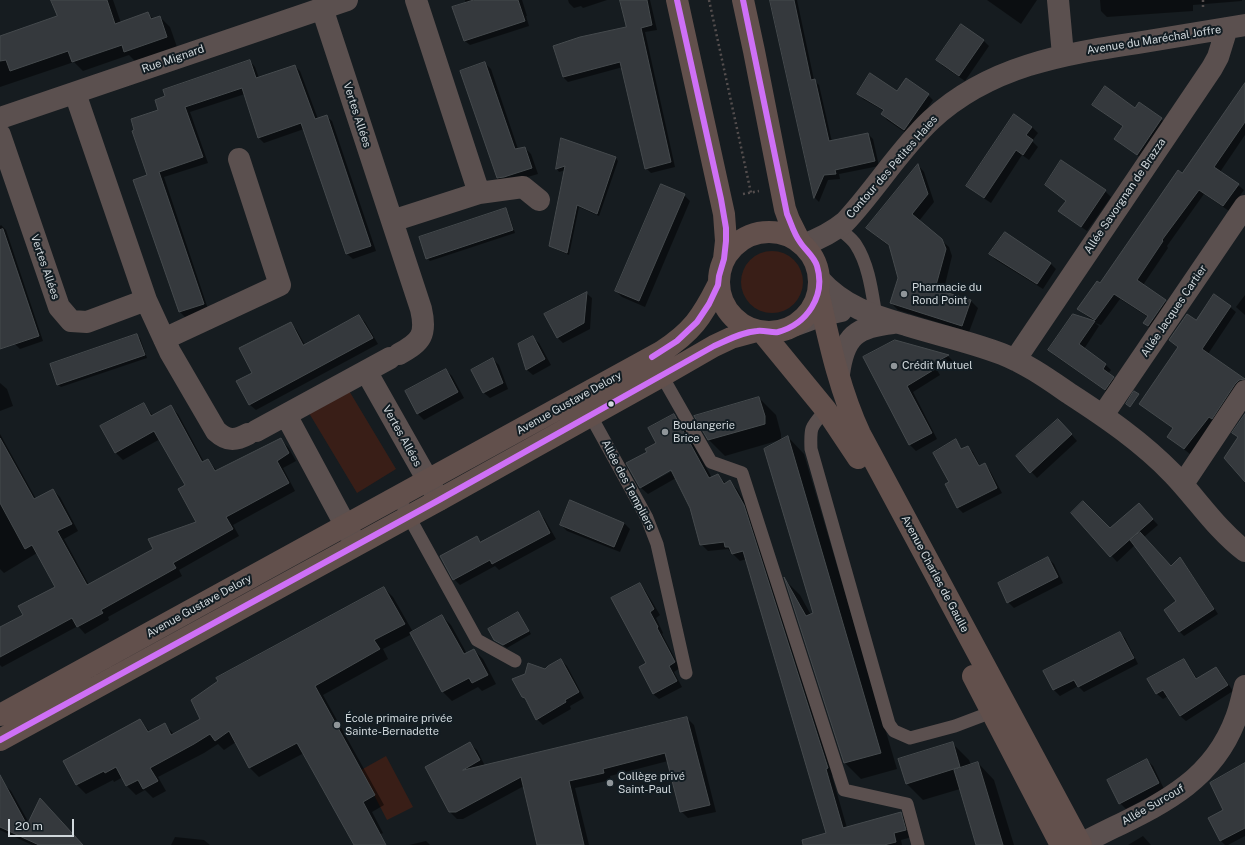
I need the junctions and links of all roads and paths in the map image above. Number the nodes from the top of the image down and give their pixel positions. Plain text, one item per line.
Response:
1 (347, 0) edge
2 (416, 0) edge
3 (677, 0) edge
4 (709, 0) edge
5 (743, 0) edge
6 (1058, 0) edge
7 (322, 8) junction
8 (1236, 27) edge
9 (1062, 55) junction
10 (75, 93) junction
11 (0, 118) edge
12 (0, 135) edge
13 (239, 159) dead end
14 (780, 186) junction
15 (479, 193) junction
16 (751, 193) junction
17 (721, 199) junction
18 (539, 200) dead end
19 (1245, 206) edge
20 (392, 222) junction
21 (838, 228) junction
22 (801, 243) junction
23 (724, 259) junction
24 (718, 284) junction
25 (819, 286) junction
26 (146, 300) junction
27 (871, 314) junction
28 (823, 315) junction
29 (897, 323) junction
30 (796, 325) junction
31 (760, 332) junction
32 (164, 339) junction
33 (1015, 360) junction
34 (366, 371) junction
35 (838, 374) junction
36 (662, 376) junction
37 (1245, 390) edge
38 (586, 406) junction
39 (826, 410) junction
40 (286, 415) junction
41 (1103, 415) junction
42 (427, 481) junction
43 (1182, 484) junction
44 (398, 497) junction
45 (438, 500) junction
46 (408, 517) junction
47 (346, 526) junction
48 (356, 545) junction
49 (1245, 551) edge
50 (515, 661) dead end
51 (686, 673) dead end
52 (1245, 686) edge
53 (992, 712) junction
54 (0, 715) edge
55 (0, 740) edge
56 (918, 845) edge
57 (1076, 845) edge

1 - 7 street, Rue Mignard
2 - 15 street
3 - 17 main road
4 - 16 path
5 - 14 main road
6 - 9 street
7 - 10 street, Rue Mignard
7 - 20 street, Vertes Allées
8 - 9 street, Avenue du Maréchal Joffre
8 - 33 street, Allée Savorgnan de Brazza
9 - 21 street, Contour des Petites Haies
10 - 11 street, Rue Mignard
10 - 26 street, Vertes Allées
12 - 26 street, Vertes Allées
13 - 32 street
14 - 16 path
14 - 22 main road
15 - 18 street
15 - 20 street
16 - 17 path
17 - 23 main road
19 - 41 street, Allée Jacques Cartier
20 - 34 street, Vertes Allées
21 - 22 street, Contour des Petites Haies
21 - 27 lane
22 - 23 main road
22 - 25 main road
23 - 24 main road
24 - 31 main road
24 - 38 main road, Avenue Gustave Delory
25 - 27 street
25 - 28 main road, Avenue Charles de Gaulle
25 - 30 main road
26 - 32 street, Vertes Allées
27 - 28 street
27 - 29 street
28 - 30 street
28 - 35 main road, Avenue Charles de Gaulle
29 - 33 street
29 - 35 street
30 - 31 main road
31 - 36 main road, Avenue Gustave Delory
31 - 39 main road, Avenue Charles de Gaulle
32 - 40 street, Vertes Allées
33 - 41 street
34 - 40 street, Vertes Allées
34 - 42 street, Vertes Allées
35 - 57 main road, Avenue Charles de Gaulle
36 - 38 main road, Avenue Gustave Delory
36 - 56 lane
37 - 43 street
38 - 42 main road, Avenue Gustave Delory
38 - 45 main road, Avenue Gustave Delory
38 - 51 lane, Allée des Templiers
39 - 53 main road, Avenue Charles de Gaulle
39 - 53 lane
40 - 47 street
41 - 43 street
42 - 44 main road, Avenue Gustave Delory
42 - 45 street, Vertes Allées
43 - 49 street
44 - 46 lane
44 - 47 main road, Avenue Gustave Delory
45 - 46 main road, Avenue Gustave Delory
46 - 48 main road, Avenue Gustave Delory
46 - 50 lane
47 - 48 street
47 - 54 main road, Avenue Gustave Delory
48 - 55 main road, Avenue Gustave Delory
52 - 57 street, Allée Surcouf
53 - 57 main road, Avenue Charles de Gaulle

